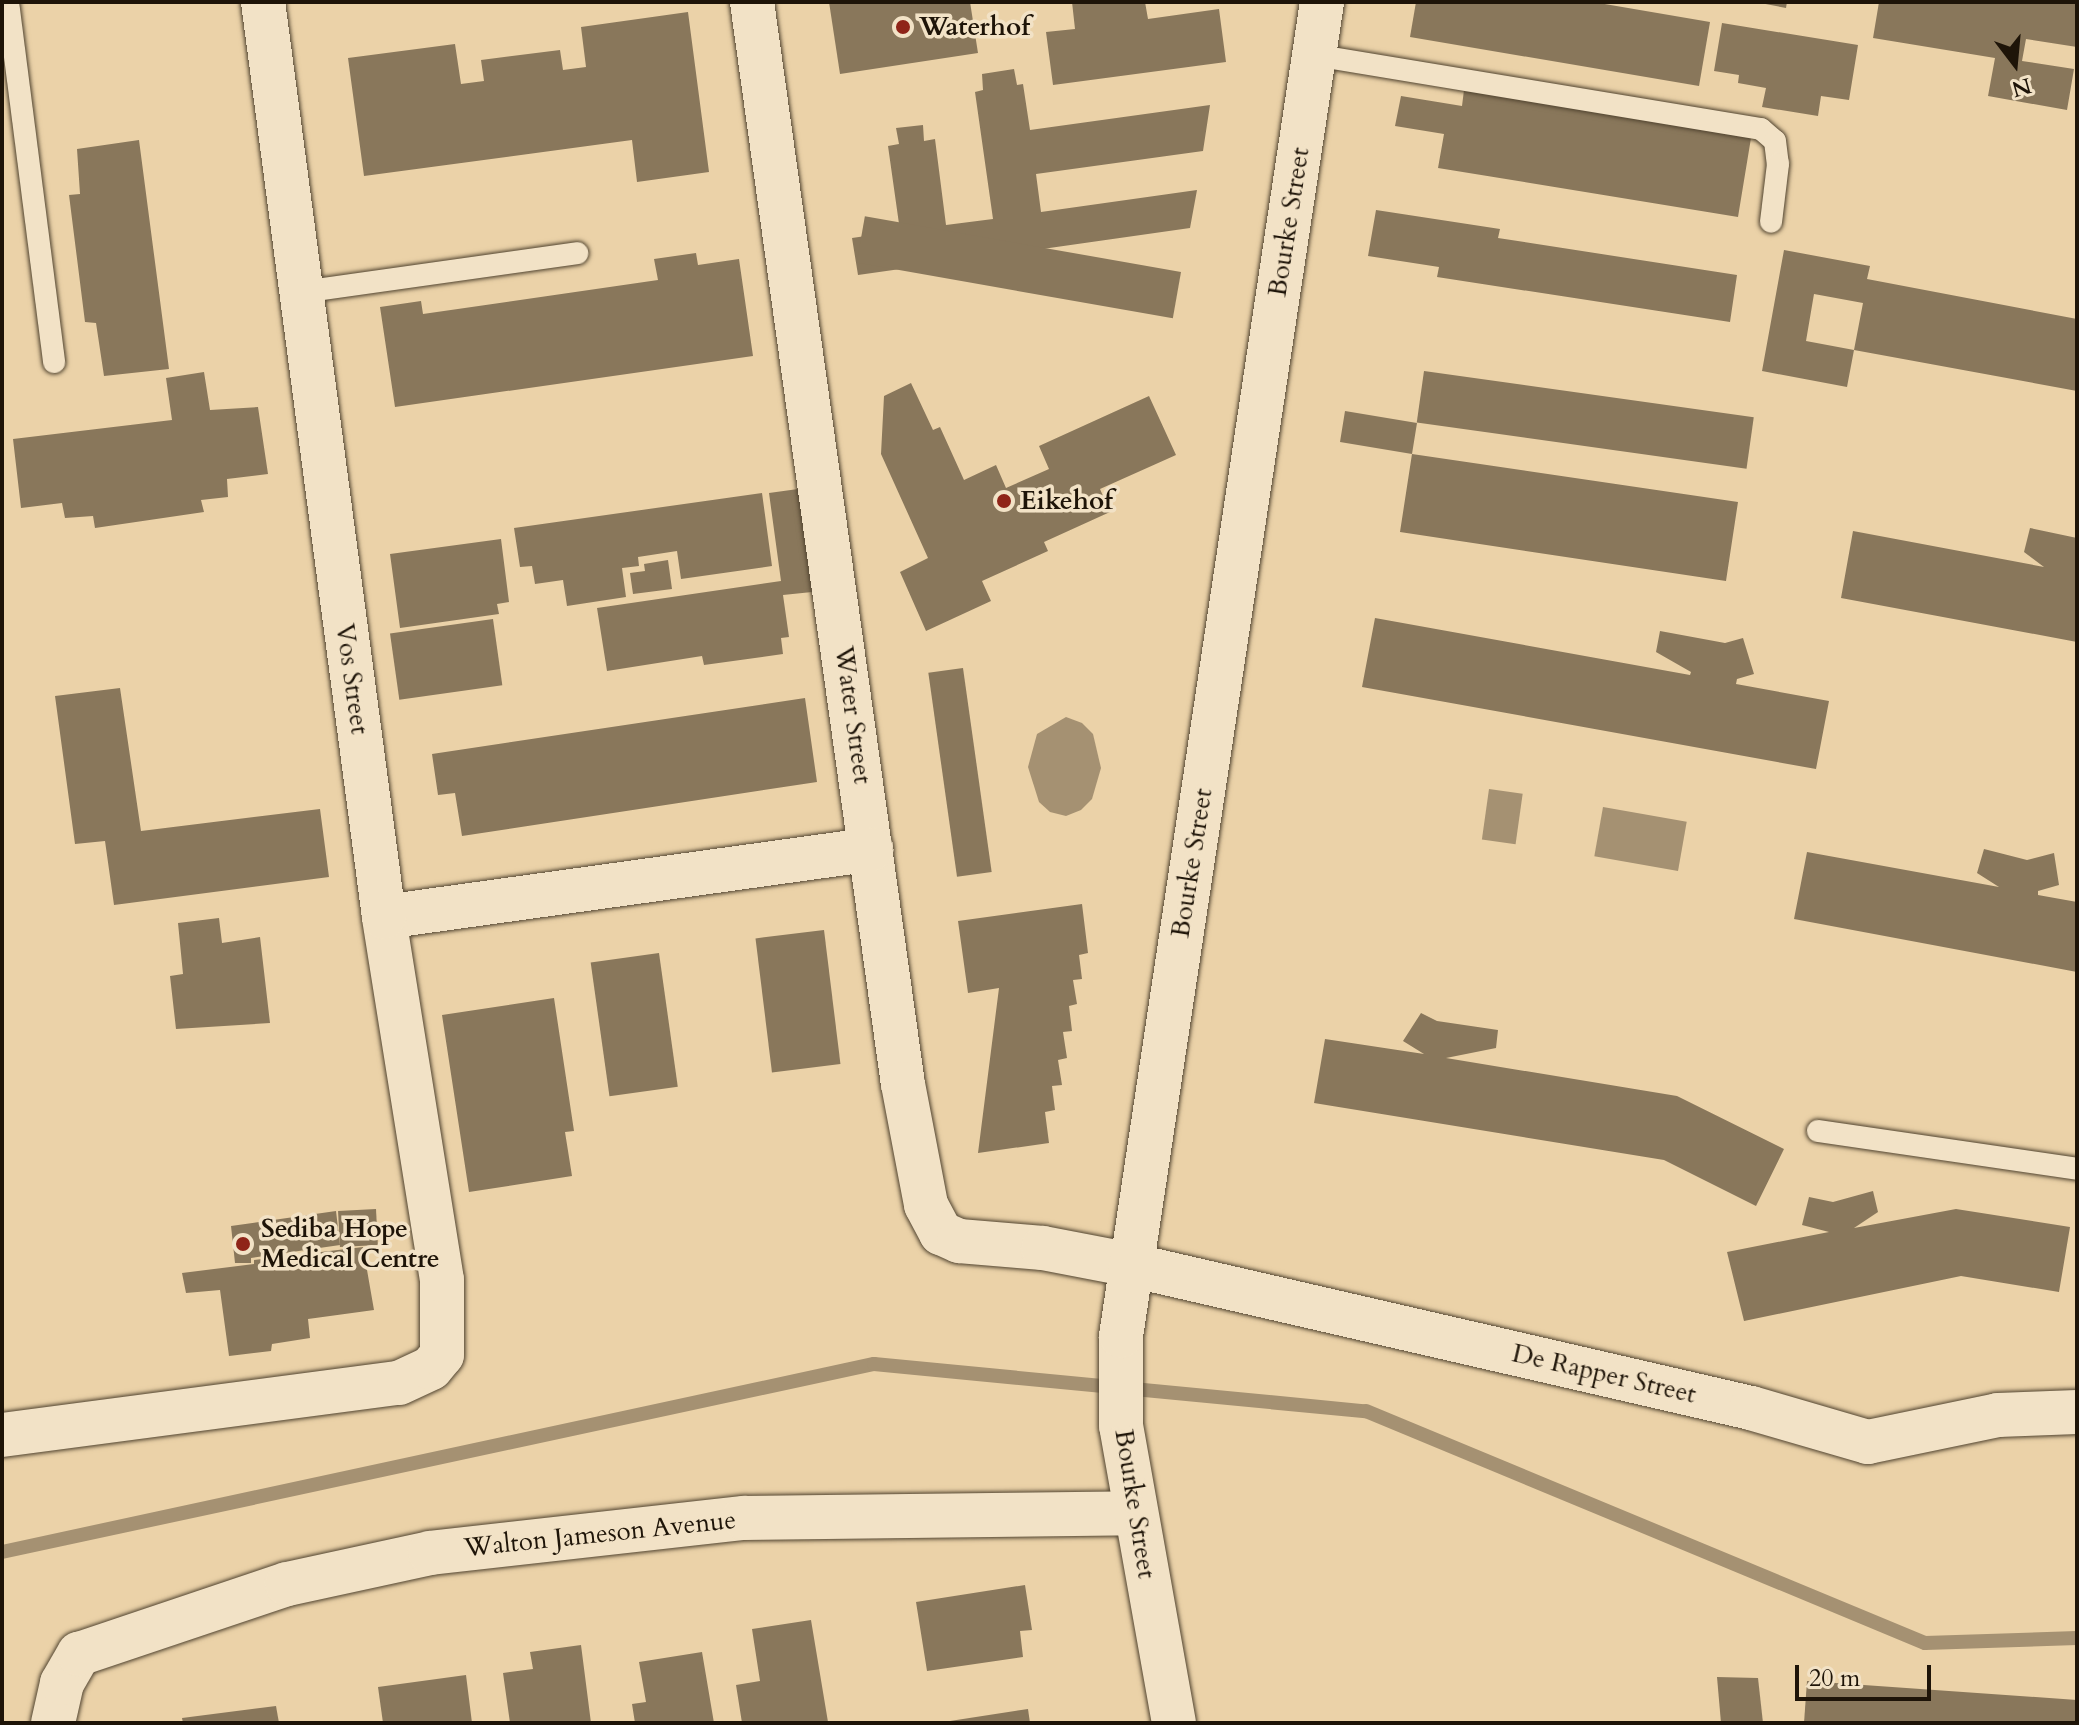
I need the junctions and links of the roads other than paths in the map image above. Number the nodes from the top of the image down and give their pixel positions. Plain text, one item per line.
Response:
1 (8, 2) edge
2 (263, 2) edge
3 (752, 2) edge
4 (1322, 2) edge
5 (1314, 55) junction
6 (1771, 222) dead end
7 (577, 253) dead end
8 (301, 292) junction
9 (54, 362) dead end
10 (871, 849) junction
11 (384, 917) junction
12 (1818, 1131) dead end
13 (2077, 1169) edge
14 (1131, 1265) junction
15 (2077, 1412) edge
16 (2, 1435) edge
17 (1136, 1513) junction
18 (53, 1723) edge
19 (1174, 1723) edge

1 - 9 lane
2 - 8 street, Vos Street
3 - 10 street, Water Street
4 - 5 street, Bourke Street
5 - 6 lane
5 - 14 street, Bourke Street
7 - 8 lane
8 - 11 street, Vos Street
10 - 11 street
10 - 14 street, Water Street
11 - 16 street, Vos Street
12 - 13 lane
14 - 15 street, De Rapper Street
14 - 17 street, Bourke Street
17 - 18 street, Walton Jameson Avenue
17 - 19 street, Bourke Street

